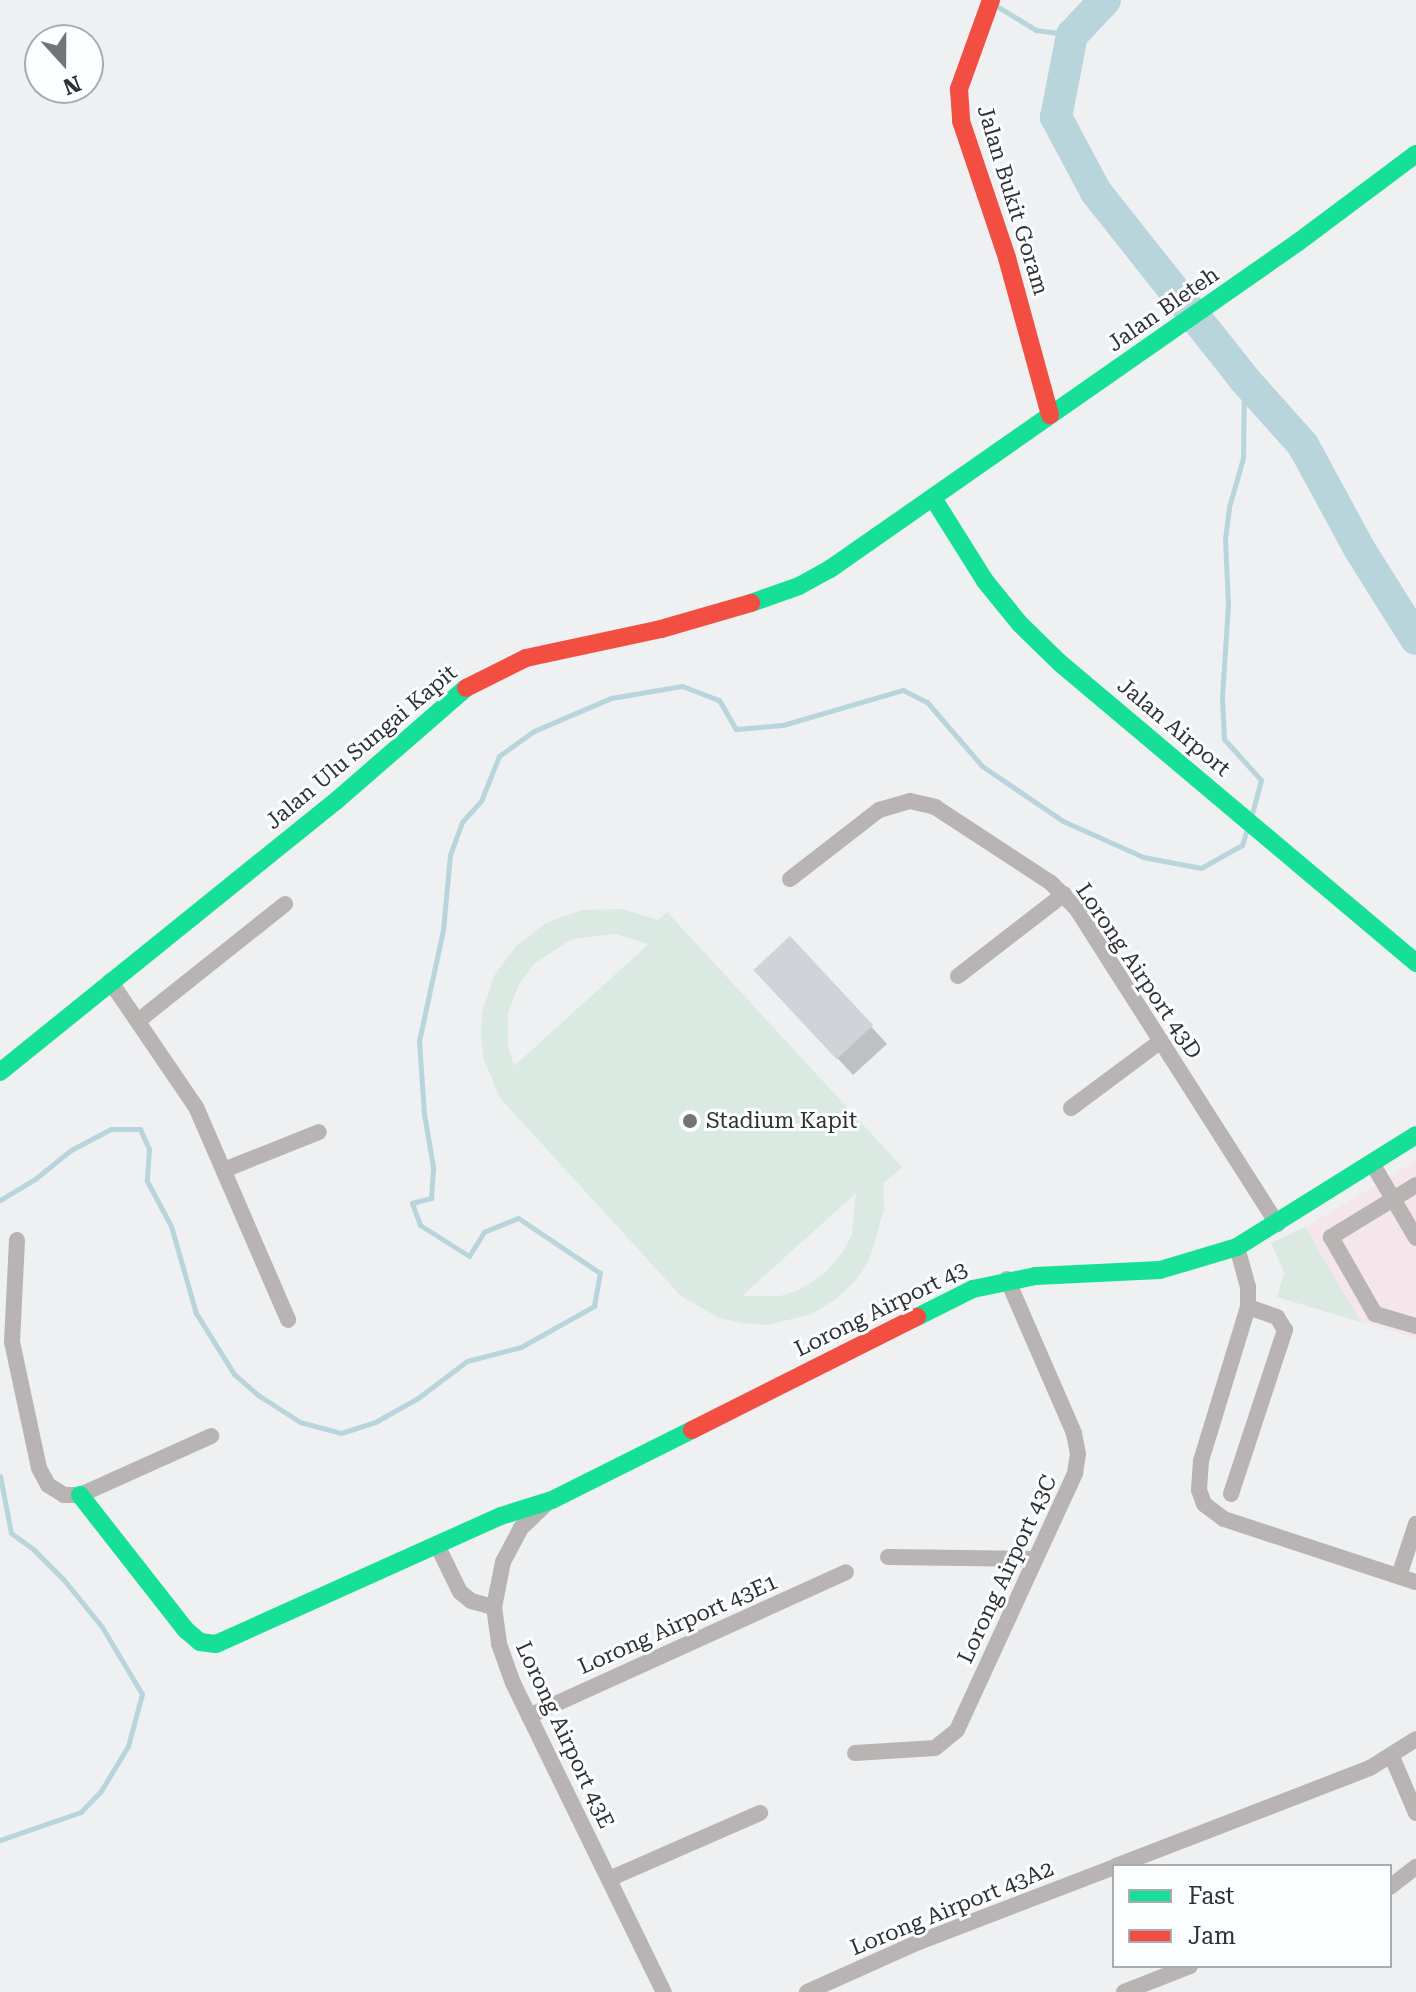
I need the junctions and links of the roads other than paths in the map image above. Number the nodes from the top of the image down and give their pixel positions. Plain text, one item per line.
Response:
1 (991, 0) edge
2 (1416, 154) edge
3 (1050, 415) junction
4 (933, 498) junction
5 (790, 879) dead end
6 (1064, 894) junction
7 (285, 904) dead end
8 (1416, 963) edge
9 (958, 976) dead end
10 (110, 981) junction
11 (138, 1021) junction
12 (1161, 1041) junction
13 (0, 1072) edge
14 (1071, 1108) dead end
15 (319, 1132) dead end
16 (1416, 1135) edge
17 (1372, 1163) junction
18 (224, 1170) junction
19 (1416, 1185) edge
20 (1393, 1198) junction
21 (1277, 1224) junction
22 (1416, 1238) edge
23 (17, 1240) dead end
24 (1237, 1247) junction
25 (1007, 1279) junction
26 (1248, 1307) junction
27 (288, 1320) dead end
28 (1416, 1326) edge
29 (211, 1436) dead end
30 (1231, 1494) dead end
31 (80, 1495) junction
32 (552, 1500) junction
33 (1416, 1524) edge
34 (437, 1545) junction
35 (888, 1557) dead end
36 (1035, 1559) junction
37 (846, 1572) dead end
38 (1399, 1576) junction
39 (1416, 1582) edge
40 (494, 1607) junction
41 (529, 1716) junction
42 (1416, 1739) edge
43 (855, 1753) dead end
44 (1392, 1757) junction
45 (760, 1813) dead end
46 (1416, 1813) edge
47 (1120, 1864) edge
48 (1112, 1867) edge
49 (1416, 1867) edge
50 (609, 1879) junction
51 (1392, 1885) edge
52 (1185, 1968) edge
53 (664, 1992) edge
54 (807, 1992) edge
55 (1124, 1992) edge

1 - 3 main road, Jalan Bukit Goram
2 - 3 main road, Jalan Bleteh
3 - 4 main road, Jalan Bleteh
4 - 8 main road, Jalan Airport
4 - 10 main road, Jalan Ulu Sungai Kapit
5 - 6 street, Lorong Airport 43D
6 - 9 street
6 - 12 street, Lorong Airport 43D
7 - 11 street
10 - 11 street
10 - 13 main road, Jalan Ulu Sungai Kapit
11 - 18 street
12 - 14 street
12 - 21 street, Lorong Airport 43D
15 - 18 street
16 - 17 main road, Lorong Airport 43
17 - 20 street
17 - 21 main road, Lorong Airport 43
18 - 27 street
19 - 20 street
20 - 22 street
20 - 28 street
21 - 24 main road, Lorong Airport 43
23 - 31 street
24 - 25 main road, Lorong Airport 43
24 - 26 street
25 - 32 main road, Lorong Airport 43
25 - 36 street, Lorong Airport 43C
26 - 30 street
26 - 38 street
29 - 31 street
31 - 34 main road, Lorong Airport 43
32 - 34 main road, Lorong Airport 43
32 - 40 street, Lorong Airport 43E
33 - 38 street
34 - 40 street
35 - 36 street
36 - 43 street, Lorong Airport 43C
37 - 41 street, Lorong Airport 43E1
38 - 39 street
40 - 41 street, Lorong Airport 43E
41 - 50 street, Lorong Airport 43E
42 - 44 street, Lorong Airport 43A2
44 - 46 street
44 - 47 street, Lorong Airport 43A2
45 - 50 street
48 - 54 street, Lorong Airport 43A2
49 - 51 street
50 - 53 street, Lorong Airport 43E
52 - 55 street

